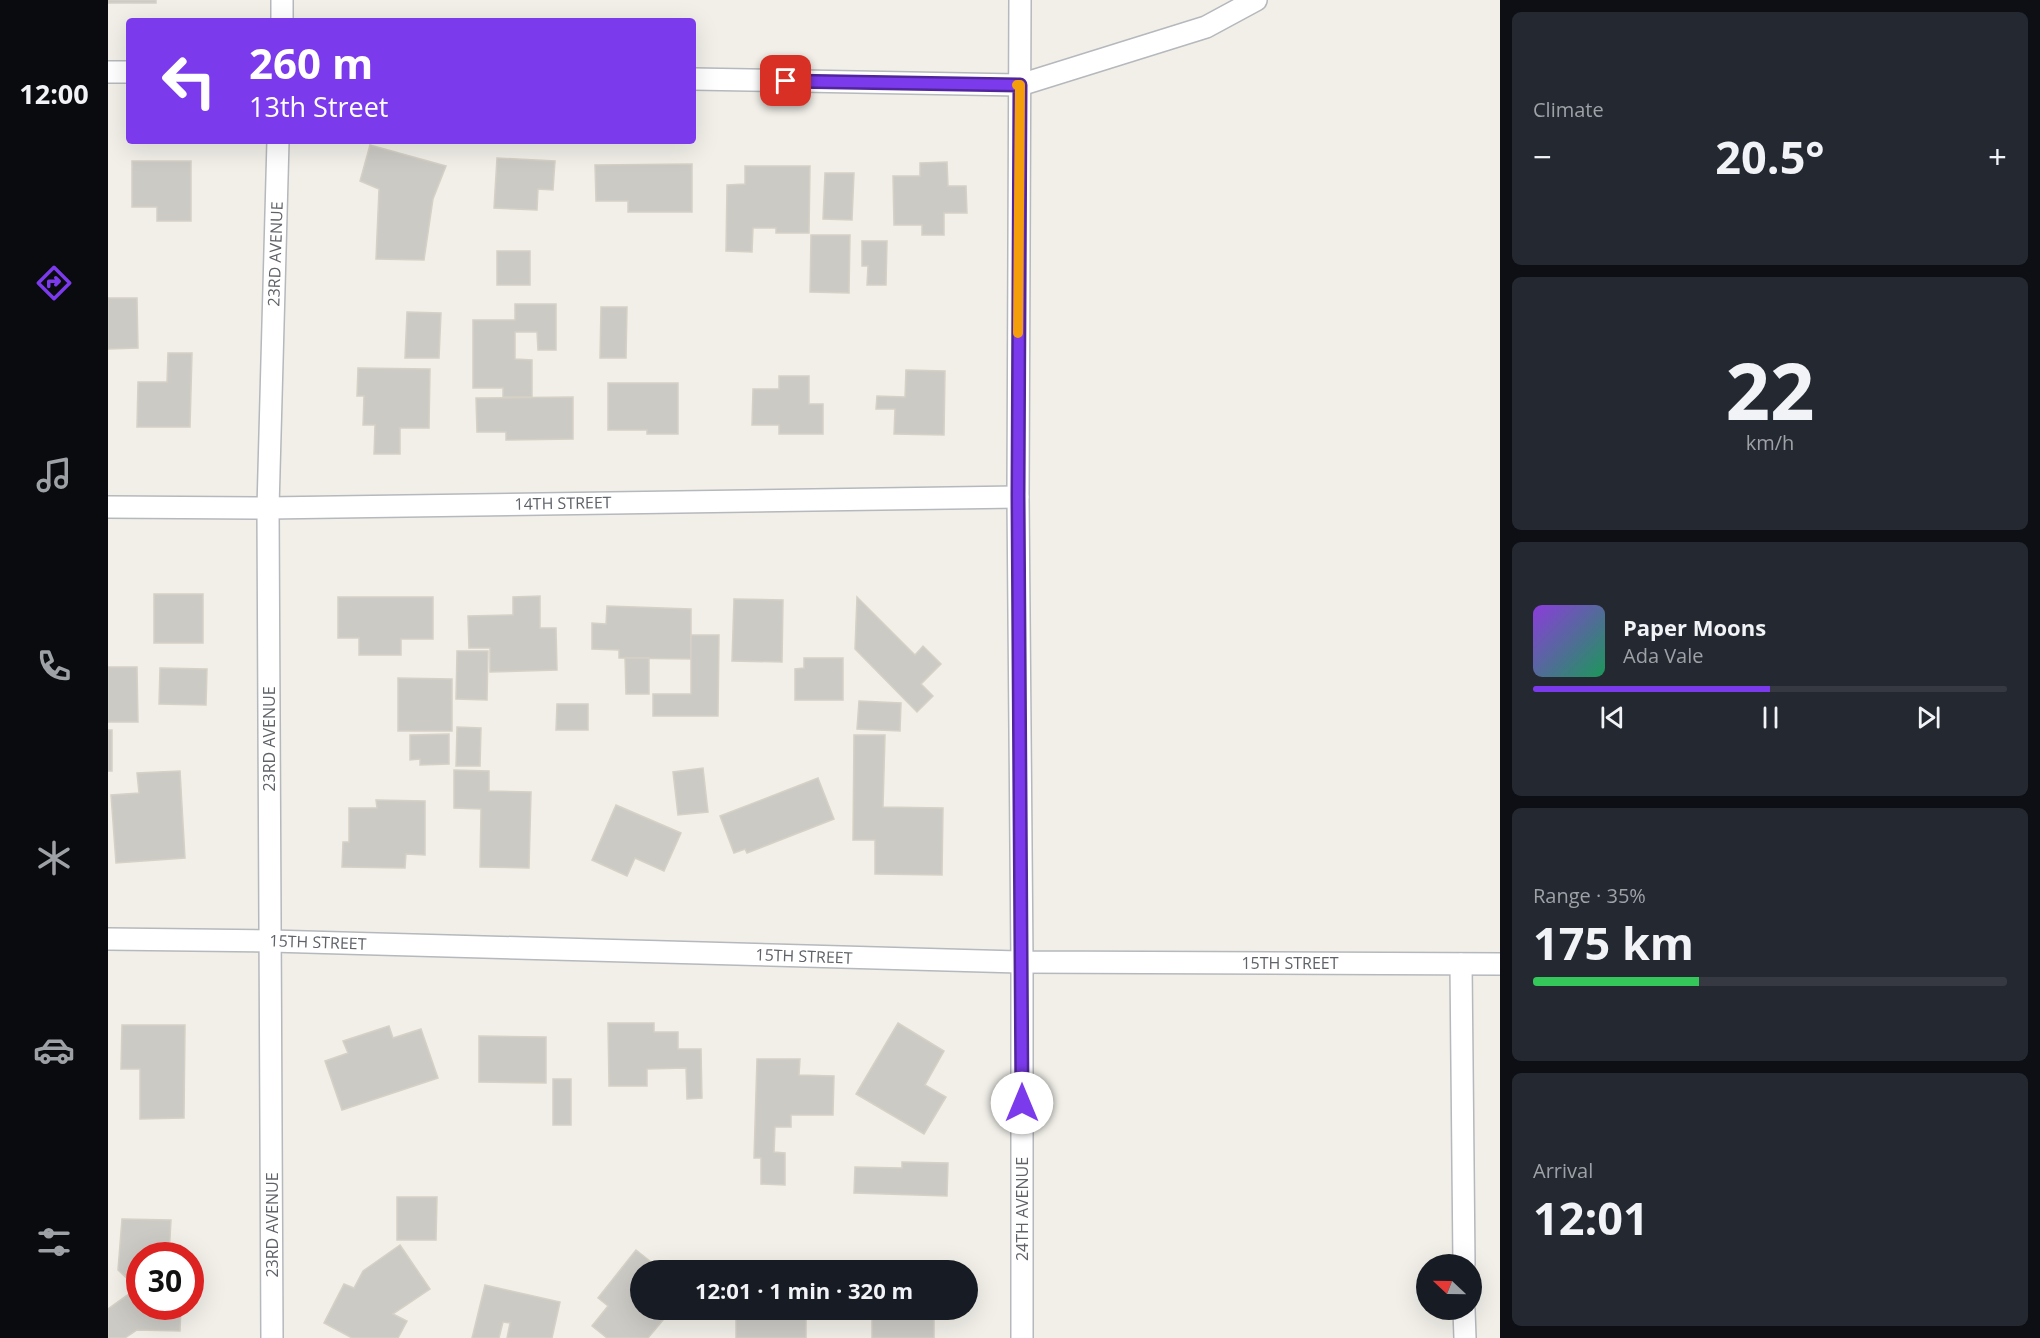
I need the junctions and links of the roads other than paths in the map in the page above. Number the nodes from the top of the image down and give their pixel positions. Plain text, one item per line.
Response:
1 (282, 0) edge
2 (1020, 0) edge
3 (1256, 0) edge
4 (282, 18) edge
5 (108, 72) edge
6 (126, 72) edge
7 (696, 79) edge
8 (1020, 85) junction
9 (278, 144) edge
10 (1018, 496) junction
11 (108, 507) edge
12 (268, 508) junction
13 (108, 939) edge
14 (271, 941) junction
15 (1022, 962) junction
16 (1461, 964) junction
17 (1500, 964) edge
18 (1464, 1254) edge
19 (1464, 1320) edge
20 (272, 1338) edge
21 (1022, 1338) edge
22 (1465, 1338) edge

1 - 4 street
2 - 8 street, 24TH AVENUE
3 - 8 street
5 - 6 street
7 - 8 street
8 - 10 street, 24TH AVENUE
9 - 12 street, 23RD AVENUE
10 - 12 street, 14TH STREET
10 - 15 street, 24TH AVENUE
11 - 12 street, 14TH STREET
12 - 14 street, 23RD AVENUE
13 - 14 street, 15TH STREET
14 - 15 street, 15TH STREET
14 - 20 street, 23RD AVENUE
15 - 16 street, 15TH STREET
15 - 21 street, 24TH AVENUE
16 - 17 street, 15TH STREET
16 - 18 street
19 - 22 street

